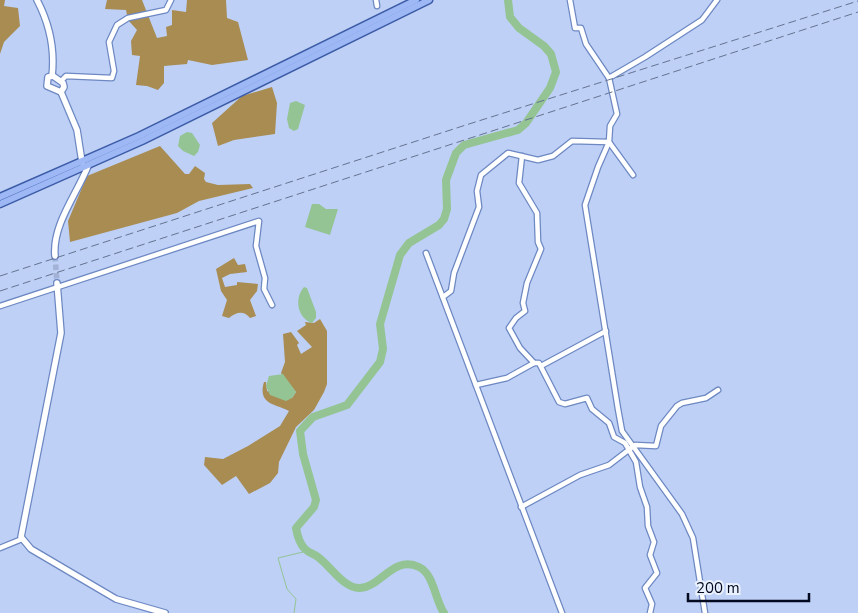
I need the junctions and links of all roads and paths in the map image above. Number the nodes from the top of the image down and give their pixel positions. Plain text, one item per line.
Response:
1 (37, 0) edge
2 (171, 0) edge
3 (376, 0) edge
4 (416, 0) edge
5 (429, 0) edge
6 (570, 0) edge
7 (717, 0) edge
8 (377, 6) dead end
9 (52, 76) junction
10 (609, 78) junction
11 (61, 81) junction
12 (61, 92) junction
13 (609, 142) junction
14 (522, 156) junction
15 (85, 164) junction
16 (633, 175) dead end
17 (0, 197) edge
18 (0, 204) edge
19 (426, 253) dead end
20 (55, 256) tunnel mouth
21 (58, 284) junction
22 (443, 297) junction
23 (272, 305) dead end
24 (0, 306) edge
25 (606, 331) junction
26 (534, 363) junction
27 (541, 366) junction
28 (476, 385) junction
29 (718, 390) dead end
30 (635, 446) junction
31 (630, 451) junction
32 (521, 507) junction
33 (22, 539) junction
34 (0, 548) edge
35 (165, 613) edge
36 (562, 613) edge
37 (650, 613) edge
38 (705, 613) edge

1 - 9 street
2 - 11 street
3 - 8 street
4 - 15 main road
5 - 15 main road
6 - 10 street
7 - 10 street
9 - 11 street
9 - 12 street
10 - 13 street
11 - 12 street
12 - 15 street
13 - 14 street
13 - 16 street
13 - 25 street
14 - 22 street
14 - 26 street
15 - 17 main road
15 - 18 main road
15 - 20 street
19 - 22 street
21 - 23 street
21 - 24 street
21 - 33 street
22 - 28 street
25 - 27 street
25 - 30 street
26 - 27 street
26 - 28 street
27 - 31 street
28 - 32 street
29 - 30 street
30 - 31 street
30 - 38 street
31 - 32 street
31 - 37 street
32 - 36 street
33 - 34 street
33 - 35 street

